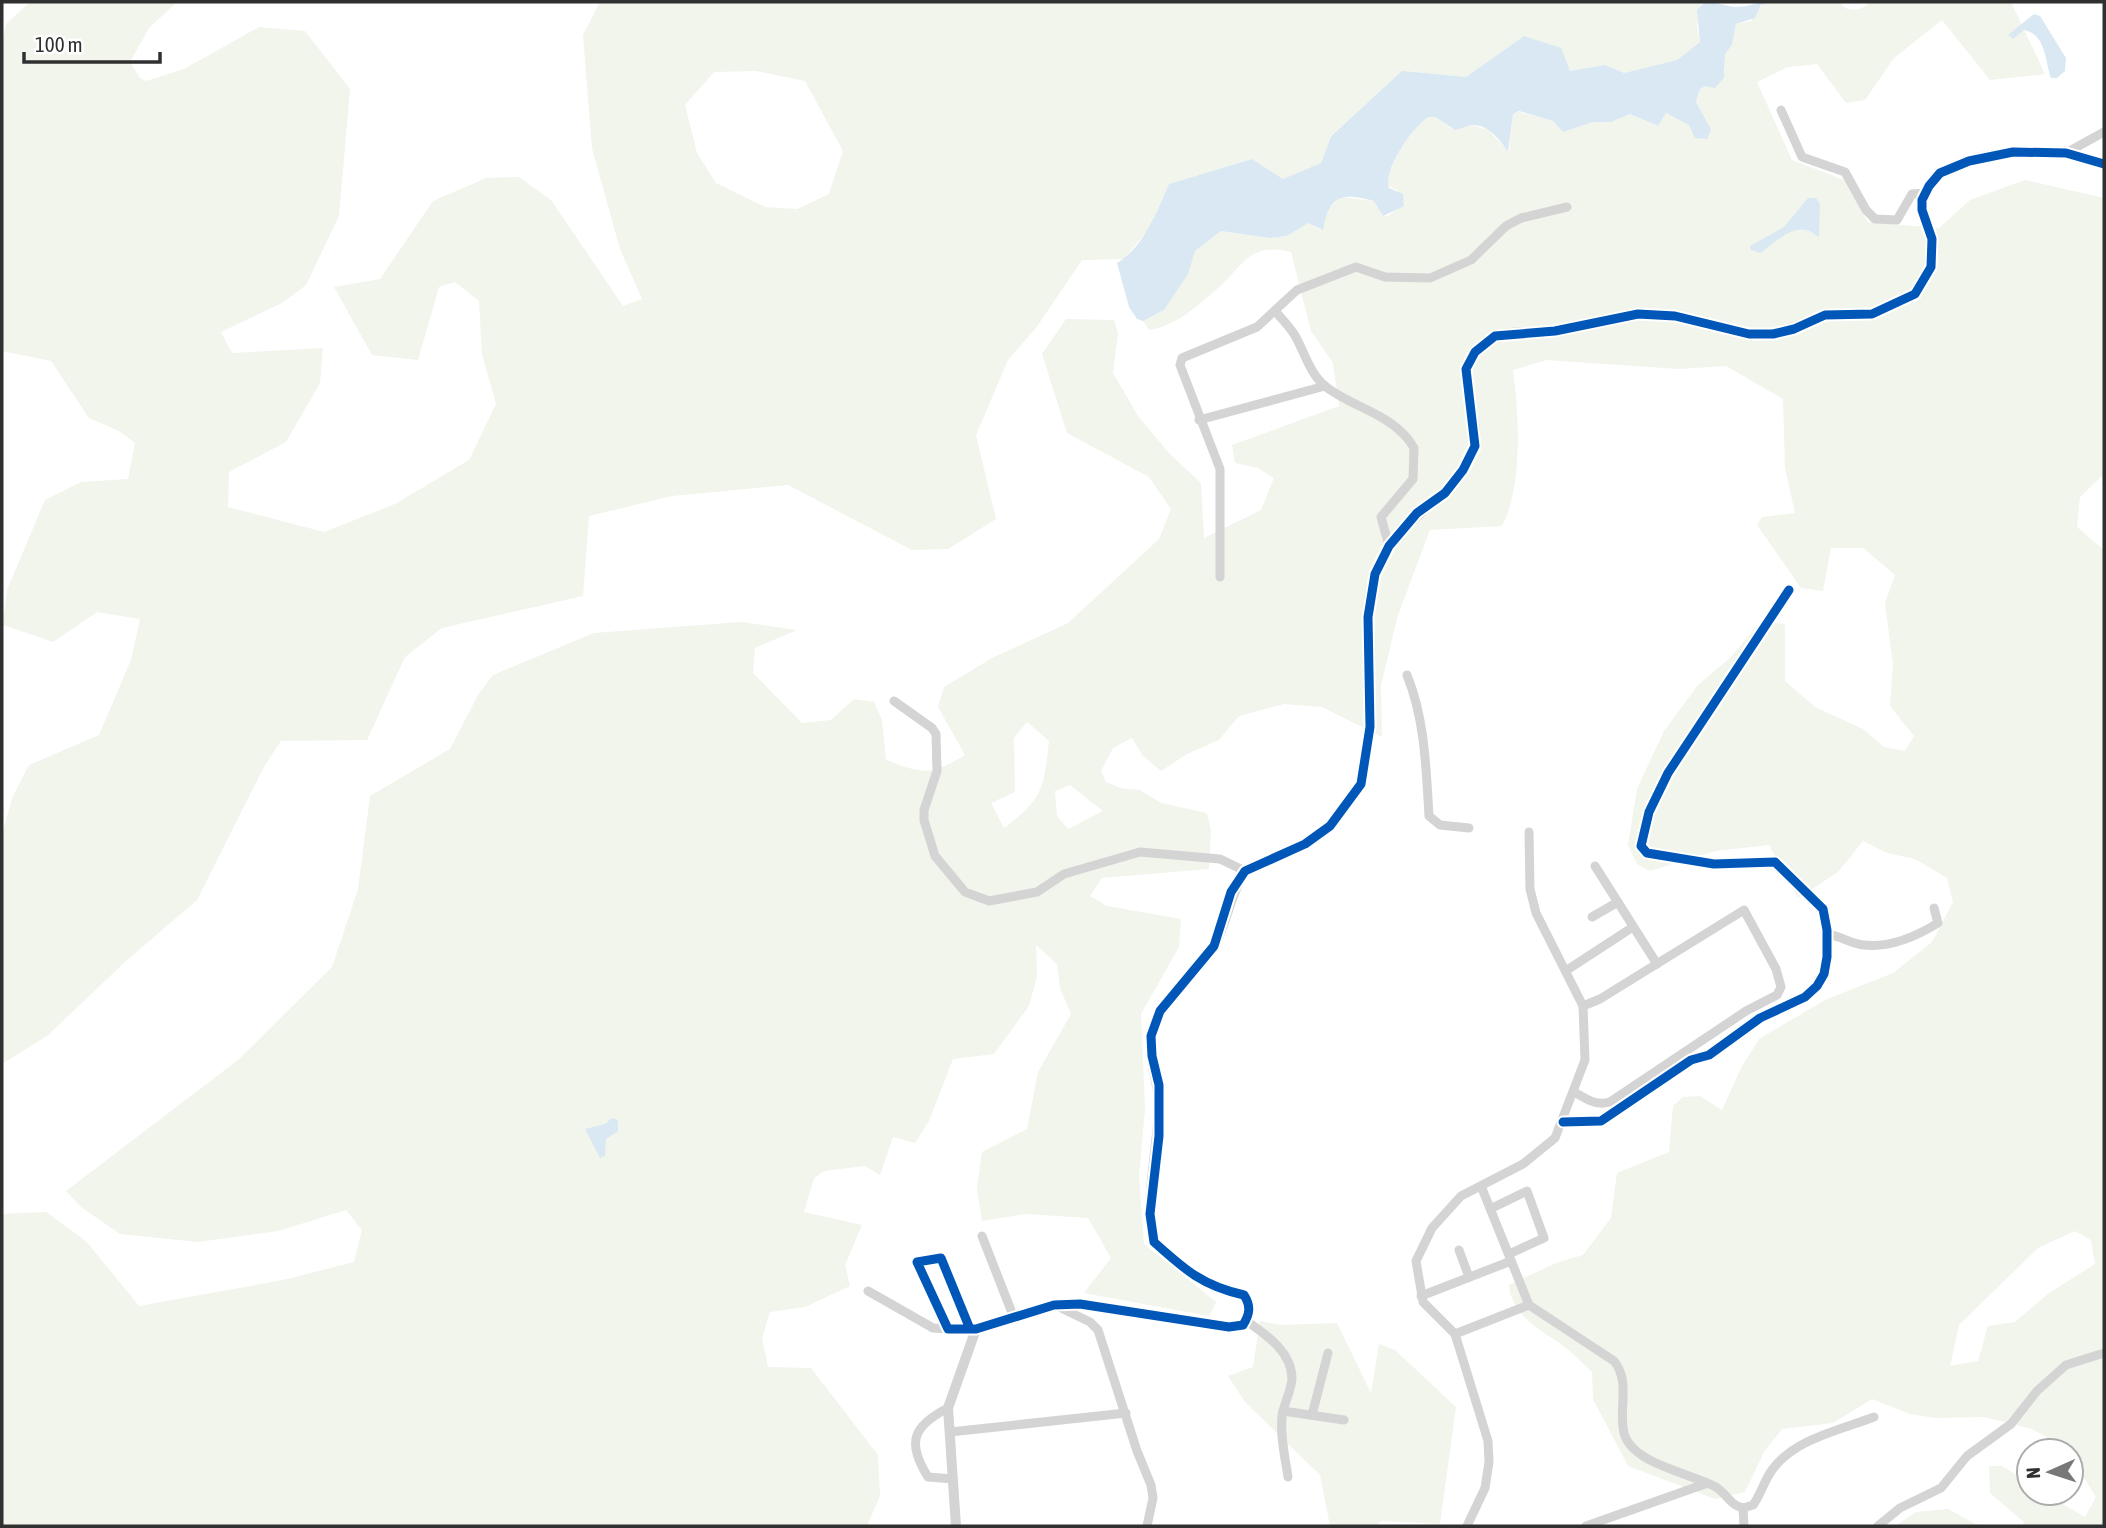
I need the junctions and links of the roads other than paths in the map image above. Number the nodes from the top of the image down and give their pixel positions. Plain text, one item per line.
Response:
1 (1781, 110) dead end
2 (2104, 132) edge
3 (2067, 153) junction
4 (2104, 164) edge
5 (1925, 193) junction
6 (1567, 208) dead end
7 (1276, 312) junction
8 (1325, 386) junction
9 (1199, 421) junction
10 (1389, 546) junction
11 (1220, 577) dead end
12 (1789, 590) dead end
13 (1407, 675) dead end
14 (894, 701) dead end
15 (1469, 828) dead end
16 (1529, 832) dead end
17 (1595, 866) dead end
18 (1245, 871) junction
19 (1618, 902) junction
20 (1934, 908) dead end
21 (1592, 917) dead end
22 (1633, 927) junction
23 (1827, 934) junction
24 (1657, 964) junction
25 (1567, 970) junction
26 (1583, 1006) junction
27 (1574, 1092) junction
28 (1563, 1122) junction
29 (1480, 1186) junction
30 (1492, 1208) junction
31 (982, 1236) dead end
32 (1459, 1250) dead end
33 (1510, 1258) junction
34 (1469, 1277) junction
35 (868, 1292) dead end
36 (1421, 1296) junction
37 (1055, 1305) junction
38 (1529, 1305) junction
39 (1014, 1318) junction
40 (1245, 1320) junction
41 (948, 1329) junction
42 (973, 1329) junction
43 (1455, 1335) junction
44 (1328, 1353) dead end
45 (2104, 1353) edge
46 (948, 1408) junction
47 (1283, 1411) junction
48 (1126, 1413) junction
49 (1312, 1415) junction
50 (1874, 1417) dead end
51 (1344, 1420) dead end
52 (950, 1432) junction
53 (1287, 1477) dead end
54 (953, 1479) junction
55 (1705, 1484) junction
56 (1743, 1508) junction
57 (956, 1526) edge
58 (1147, 1526) edge
59 (1467, 1526) edge
60 (1586, 1526) edge
61 (1744, 1526) edge
62 (1878, 1526) edge

1 - 5 street
2 - 3 street
3 - 4 street
3 - 5 street
5 - 10 street
6 - 7 street
7 - 8 street
7 - 9 street
8 - 9 street
8 - 10 street
9 - 11 street
10 - 18 street
12 - 23 street
13 - 15 street
14 - 18 street
16 - 25 street
17 - 19 street
18 - 40 street
19 - 21 street
19 - 22 street
20 - 23 street
22 - 24 street
22 - 25 street
23 - 28 street
24 - 26 street
24 - 27 street
25 - 26 street
26 - 27 street
27 - 28 street
28 - 29 street
29 - 30 street
29 - 36 street
30 - 33 street
30 - 33 street
31 - 39 street
32 - 34 street
33 - 34 street
33 - 38 street
34 - 36 street
35 - 41 street
36 - 43 street
37 - 39 street
37 - 40 street
37 - 48 street
38 - 43 street
38 - 55 street
39 - 42 street
40 - 47 street
41 - 42 street
41 - 42 street
42 - 46 street
43 - 59 street
44 - 49 street
45 - 62 street
46 - 52 street
46 - 54 street
47 - 49 street
47 - 53 street
48 - 52 street
48 - 58 street
49 - 51 street
50 - 56 street
52 - 54 street
54 - 57 street
55 - 56 street
55 - 60 street
56 - 61 street

